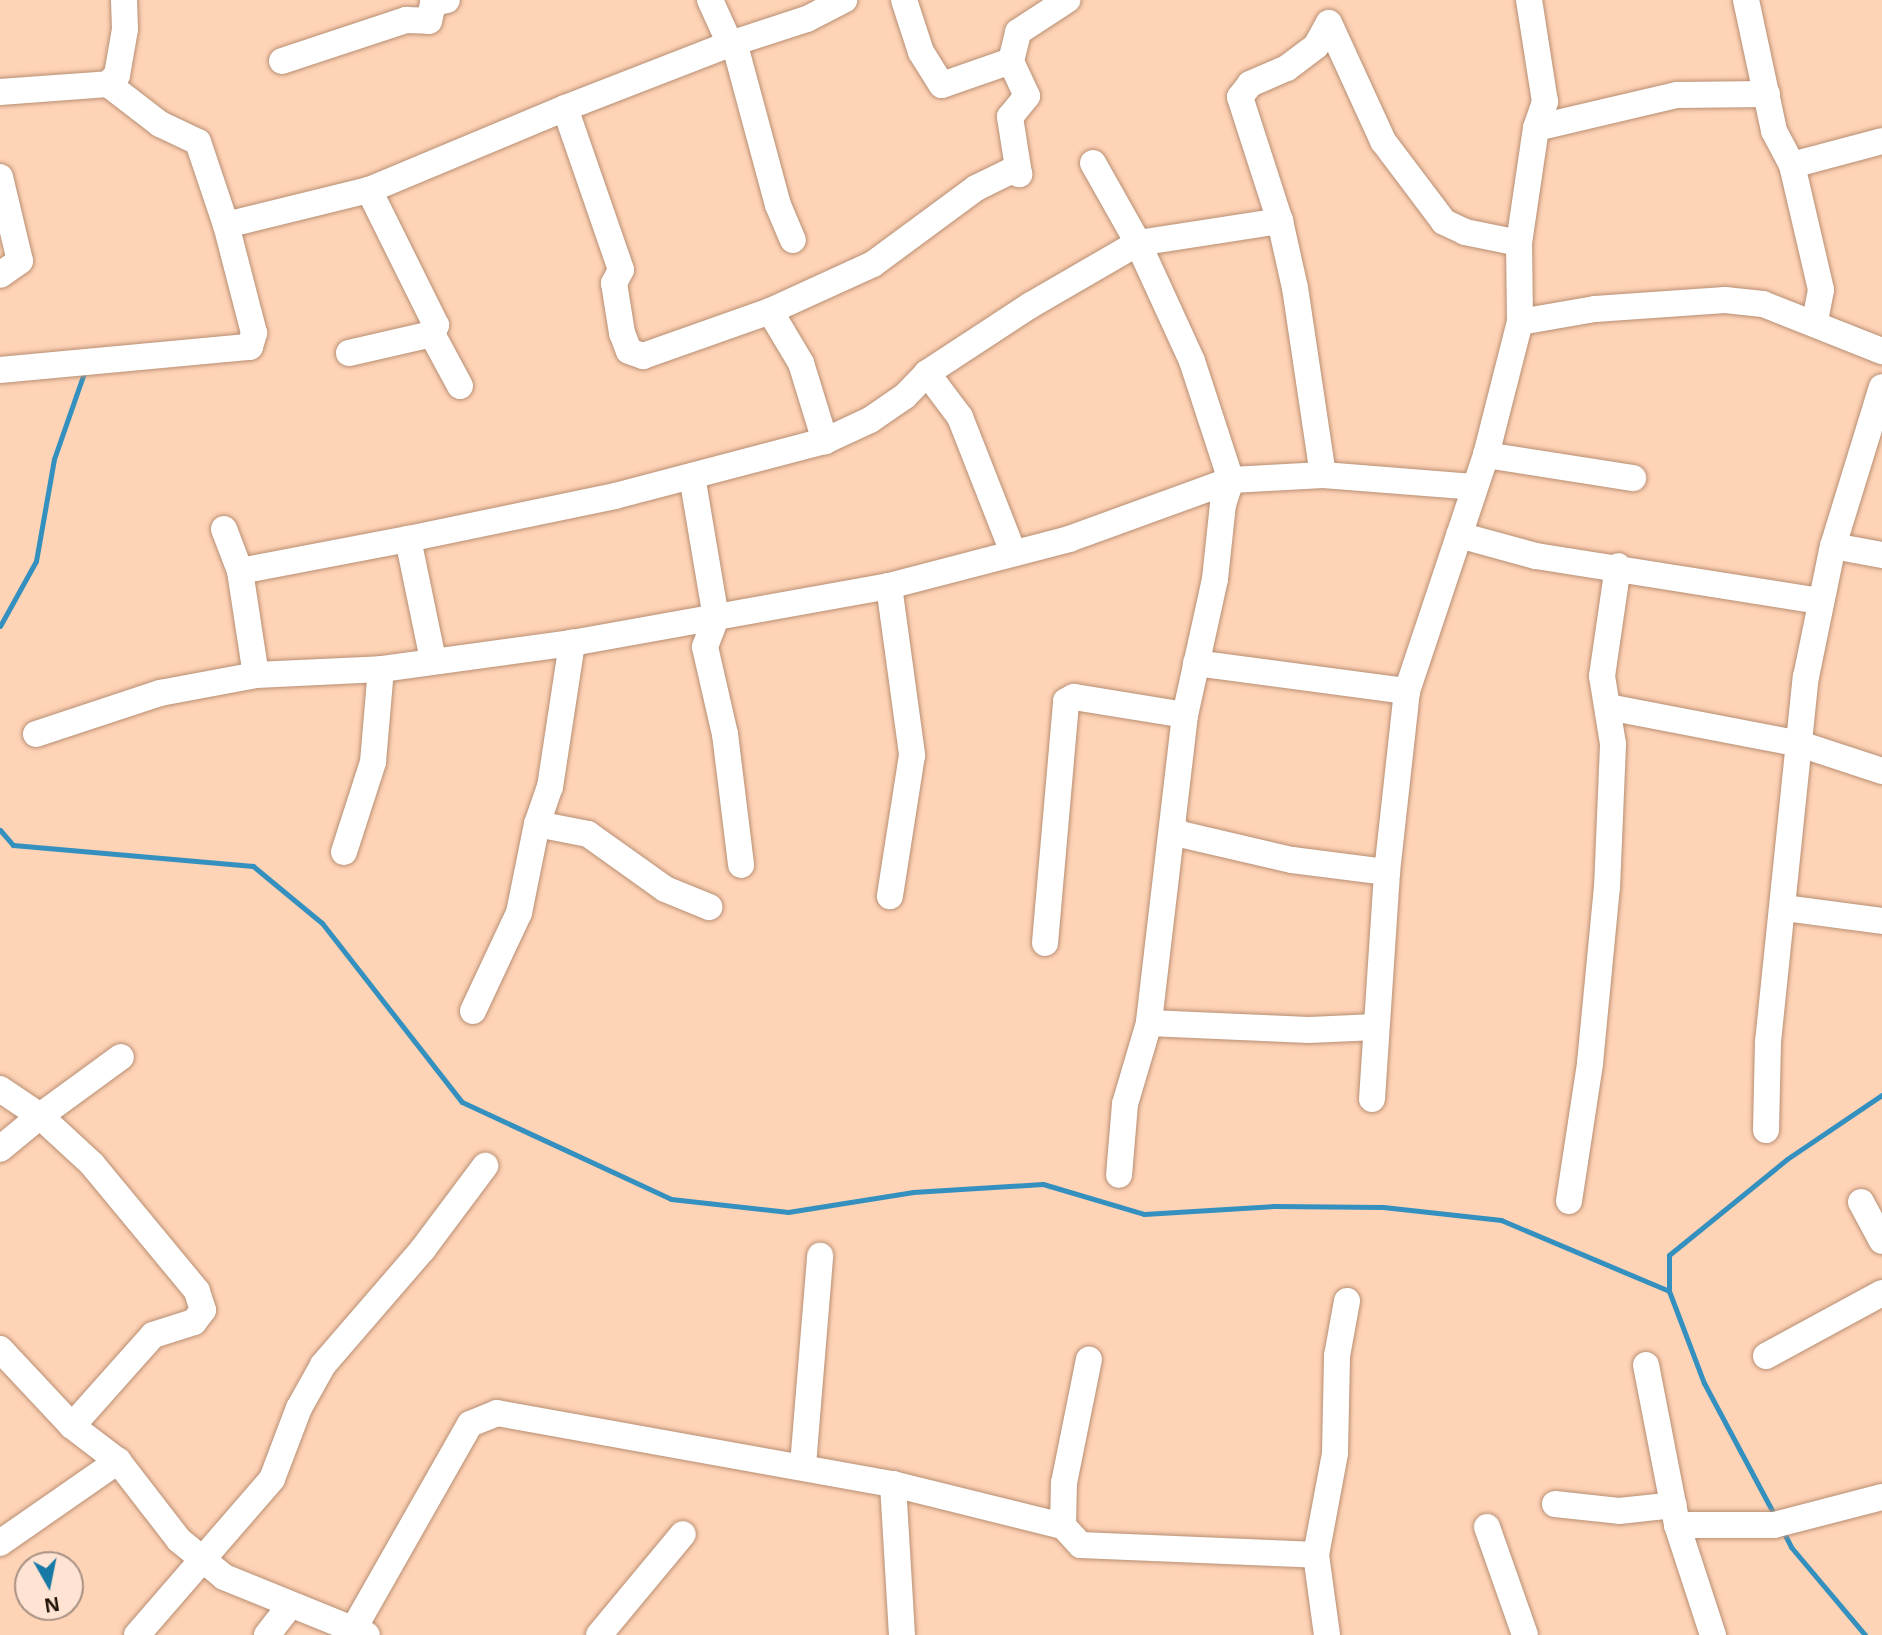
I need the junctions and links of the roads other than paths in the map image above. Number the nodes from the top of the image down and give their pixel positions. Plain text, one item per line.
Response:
1 (124, 0) edge
2 (447, 0) edge
3 (710, 0) edge
4 (844, 0) edge
5 (904, 0) edge
6 (1067, 0) edge
7 (1529, 0) edge
8 (1746, 0) edge
9 (732, 43) junction
10 (282, 61) dead end
11 (1011, 61) junction
12 (108, 83) junction
13 (0, 92) edge
14 (1767, 94) junction
15 (565, 108) junction
16 (1536, 128) junction
17 (1882, 141) edge
18 (1093, 163) dead end
19 (1792, 165) junction
20 (0, 177) edge
21 (369, 190) junction
22 (1280, 221) junction
23 (226, 225) junction
24 (793, 240) dead end
25 (1138, 243) junction
26 (1519, 243) junction
27 (0, 275) edge
28 (770, 311) junction
29 (1815, 321) junction
30 (1520, 322) junction
31 (432, 334) junction
32 (1882, 351) edge
33 (349, 353) dead end
34 (0, 370) edge
35 (927, 373) junction
36 (460, 386) dead end
37 (1882, 387) edge
38 (825, 441) junction
39 (1486, 455) junction
40 (1323, 475) junction
41 (692, 476) junction
42 (1633, 478) dead end
43 (1231, 480) junction
44 (1474, 487) junction
45 (224, 529) dead end
46 (1459, 534) junction
47 (408, 539) junction
48 (1833, 546) junction
49 (1013, 552) junction
50 (1882, 555) edge
51 (1618, 566) junction
52 (240, 571) junction
53 (888, 586) junction
54 (1820, 601) junction
55 (716, 618) junction
56 (572, 643) junction
57 (433, 660) junction
58 (1196, 663) junction
59 (381, 669) junction
60 (256, 675) junction
61 (1407, 691) junction
62 (1608, 707) junction
63 (1185, 715) junction
64 (36, 734) dead end
65 (1800, 744) junction
66 (1882, 771) edge
67 (537, 824) junction
68 (1174, 827) junction
69 (344, 852) dead end
70 (741, 865) dead end
71 (1387, 872) junction
72 (890, 896) dead end
73 (709, 907) dead end
74 (1785, 908) junction
75 (1882, 921) edge
76 (1045, 943) dead end
77 (473, 1011) dead end
78 (1149, 1023) junction
79 (1376, 1027) junction
80 (121, 1057) dead end
81 (0, 1089) edge
82 (1372, 1099) dead end
83 (40, 1116) junction
84 (1766, 1130) dead end
85 (0, 1149) edge
86 (485, 1166) dead end
87 (1119, 1175) dead end
88 (1569, 1201) dead end
89 (1861, 1202) dead end
90 (1882, 1241) edge
91 (820, 1256) dead end
92 (1882, 1293) edge
93 (1347, 1301) dead end
94 (0, 1349) edge
95 (1766, 1356) dead end
96 (1089, 1359) dead end
97 (1646, 1365) dead end
98 (72, 1426) junction
99 (118, 1461) junction
100 (803, 1465) junction
101 (893, 1485) junction
102 (1882, 1497) edge
103 (1555, 1504) dead end
104 (1676, 1515) junction
105 (1063, 1526) junction
106 (1487, 1527) dead end
107 (682, 1534) dead end
108 (0, 1543) edge
109 (1316, 1555) junction
110 (203, 1558) junction
111 (290, 1606) junction
112 (360, 1632) edge
113 (137, 1635) edge
114 (267, 1635) edge
115 (599, 1635) edge
116 (902, 1635) edge
117 (1327, 1635) edge
118 (1525, 1635) edge
119 (1713, 1635) edge

1 - 12 street
2 - 10 street
3 - 9 street
4 - 9 street
5 - 11 street
6 - 11 street
7 - 16 street
8 - 14 street
9 - 15 street
9 - 24 street
11 - 28 street
12 - 13 street
12 - 23 street
14 - 16 street
14 - 19 street
15 - 21 street
15 - 28 street
16 - 26 street
17 - 19 street
18 - 25 street
19 - 29 street
20 - 27 street
21 - 23 street
21 - 31 street
22 - 25 street
22 - 26 street
22 - 40 street
23 - 34 street
25 - 35 street
25 - 43 street
26 - 30 street
28 - 38 street
29 - 30 street
29 - 32 street
30 - 39 street
31 - 33 street
31 - 36 street
35 - 38 street
35 - 49 street
37 - 48 street
38 - 41 street
39 - 42 street
39 - 44 street
40 - 43 street
40 - 44 street
41 - 47 street
41 - 55 street
43 - 49 street
43 - 58 street
44 - 46 street
45 - 52 street
46 - 51 street
46 - 61 street
47 - 52 street
47 - 57 street
48 - 50 street
48 - 54 street
49 - 53 street
51 - 54 street
51 - 62 street
52 - 60 street
53 - 55 street
53 - 72 street
54 - 65 street
55 - 56 street
55 - 70 street
56 - 57 street
56 - 67 street
57 - 59 street
58 - 61 street
58 - 63 street
59 - 60 street
59 - 69 street
60 - 64 street
61 - 71 street
62 - 65 street
62 - 88 street
63 - 68 street
63 - 76 street
65 - 66 street
65 - 74 street
67 - 73 street
67 - 77 street
68 - 71 street
68 - 78 street
71 - 79 street
74 - 75 street
74 - 84 street
78 - 79 street
78 - 87 street
79 - 82 street
80 - 83 street
81 - 83 street
83 - 85 street
83 - 98 street
86 - 110 street
89 - 90 street
91 - 100 street
92 - 95 street
93 - 109 street
94 - 98 street
96 - 105 street
97 - 104 street
98 - 99 street
99 - 108 street
99 - 110 street
100 - 101 street
100 - 112 street
101 - 105 street
101 - 116 street
102 - 104 street
103 - 104 street
104 - 119 street
105 - 109 street
106 - 118 street
107 - 115 street
109 - 117 street
110 - 111 street
110 - 113 street
111 - 112 street
111 - 114 street

